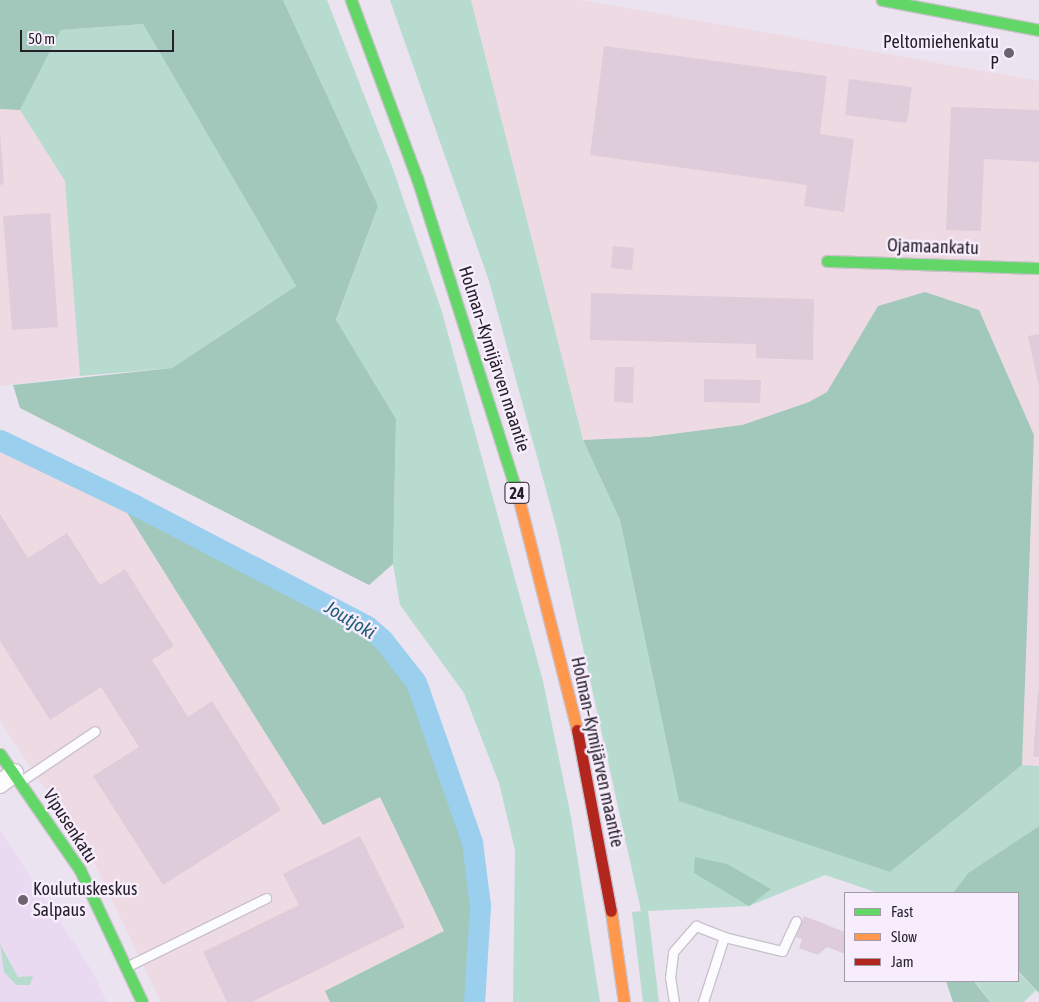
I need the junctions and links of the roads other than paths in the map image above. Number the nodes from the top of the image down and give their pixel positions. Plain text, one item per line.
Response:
1 (351, 0) edge
2 (882, 0) edge
3 (1039, 30) edge
4 (826, 261) dead end
5 (1039, 268) edge
6 (95, 731) dead end
7 (0, 754) edge
8 (18, 777) junction
9 (0, 784) edge
10 (266, 898) dead end
11 (796, 921) dead end
12 (724, 937) junction
13 (128, 966) junction
14 (142, 1002) edge
15 (624, 1002) edge
16 (674, 1002) edge
17 (703, 1002) edge

1 - 15 main road, Holman–Kymijärven maantie / 24
2 - 3 main road
4 - 5 main road, Ojamaankatu
6 - 8 lane
7 - 8 main road, Vipusenkatu
8 - 9 street
8 - 13 main road, Vipusenkatu
10 - 13 lane
11 - 12 lane
12 - 16 lane
12 - 17 lane
13 - 14 main road, Vipusenkatu

